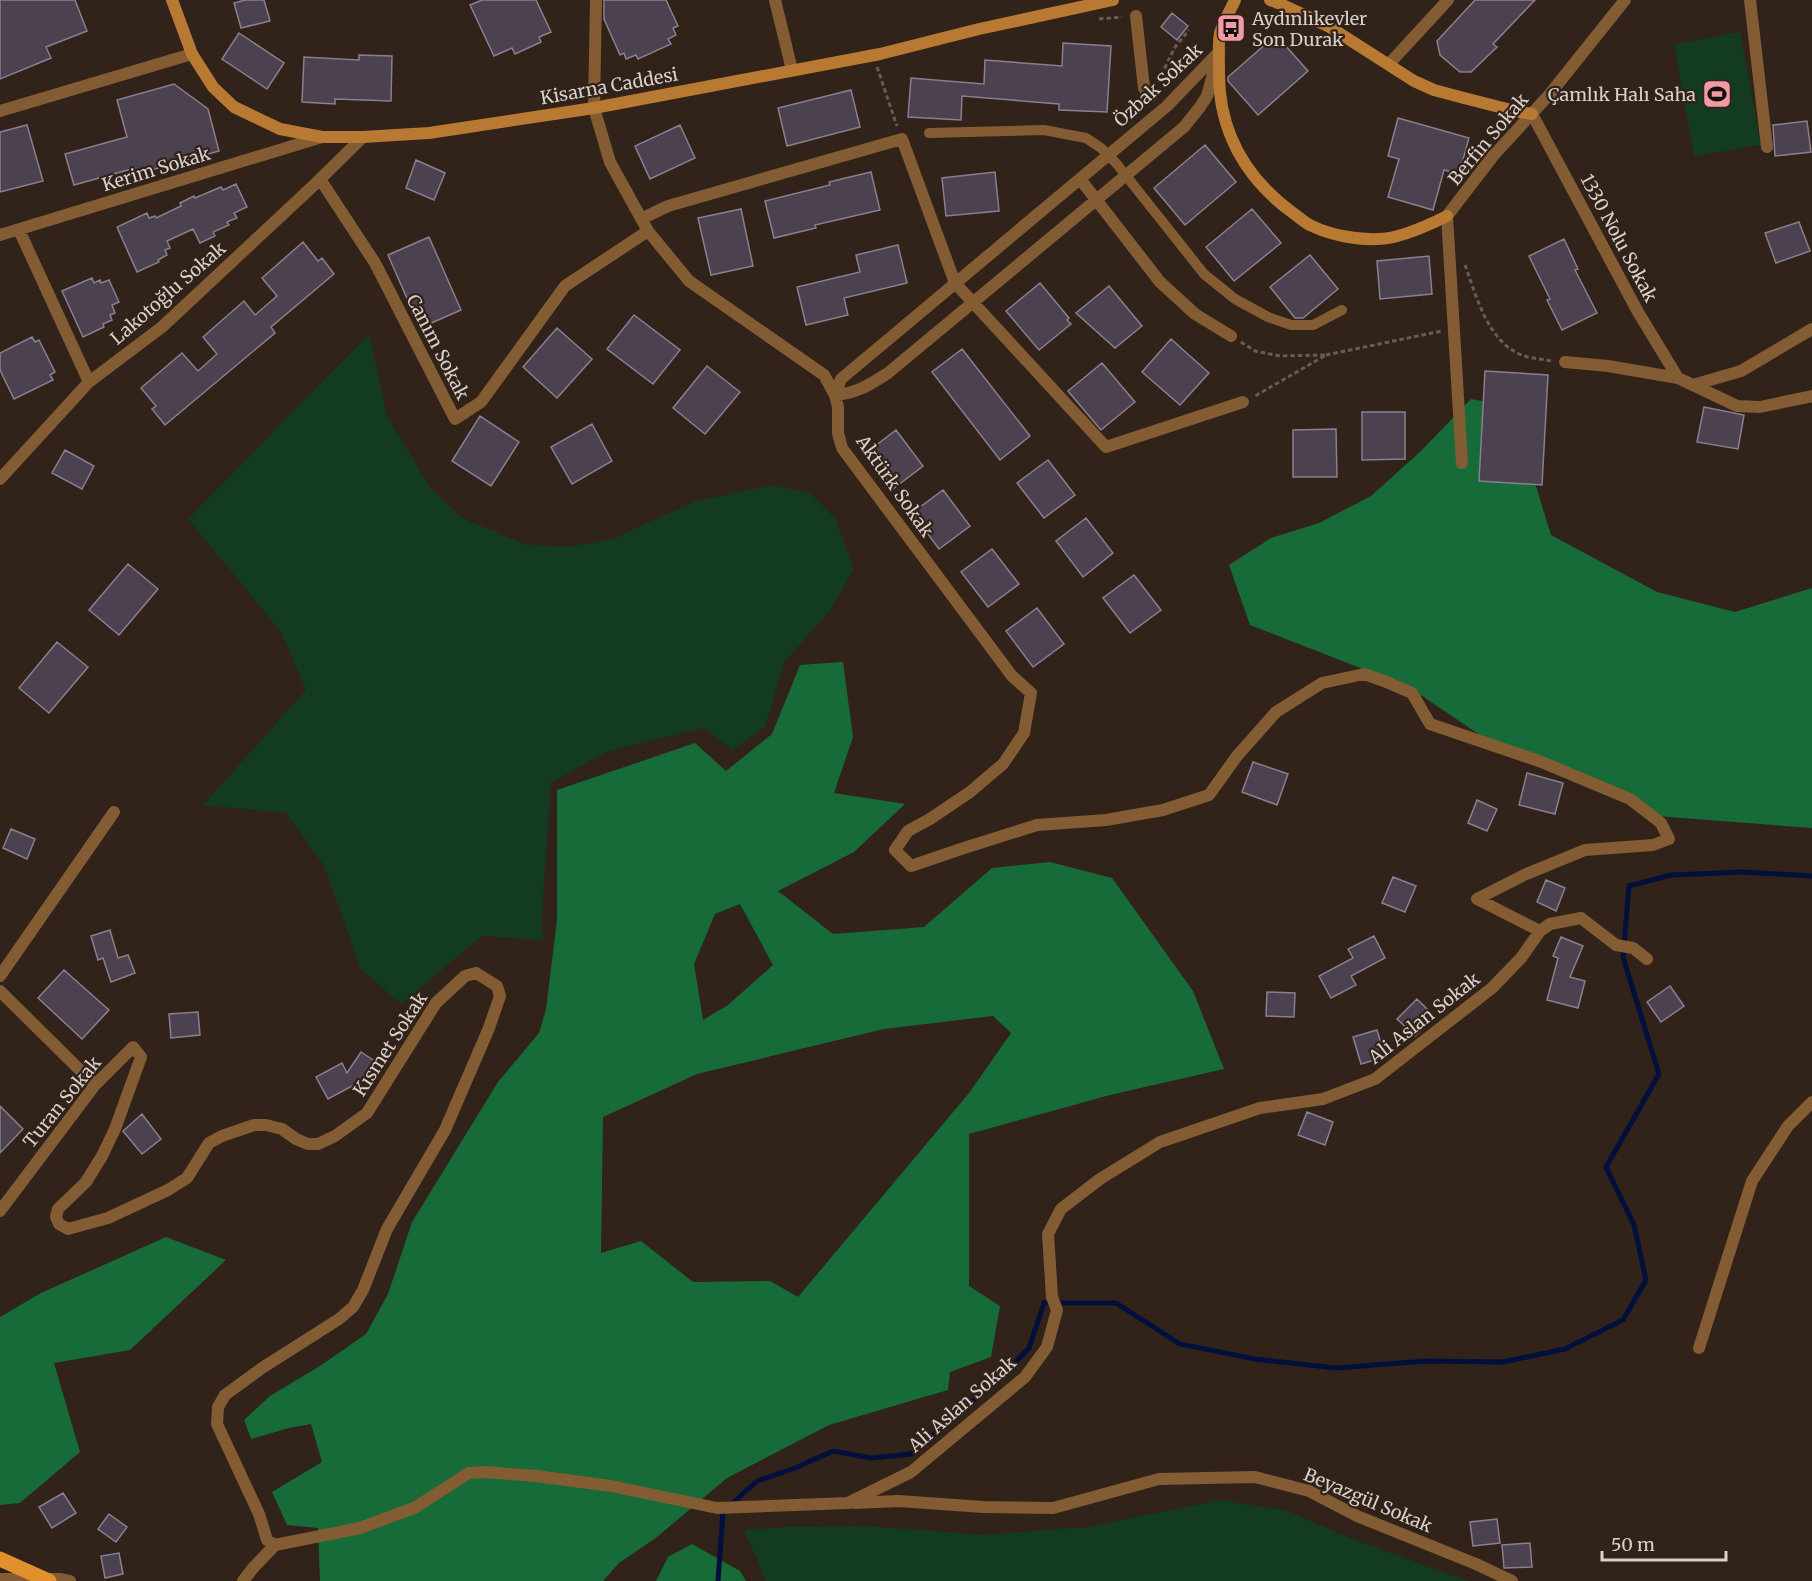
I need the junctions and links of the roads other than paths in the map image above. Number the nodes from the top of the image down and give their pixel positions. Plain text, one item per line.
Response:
1 (172, 0) edge
2 (596, 0) edge
3 (775, 0) edge
4 (1113, 0) edge
5 (1235, 0) edge
6 (1275, 0) edge
7 (1448, 0) edge
8 (1625, 0) edge
9 (1750, 0) edge
10 (1136, 16) dead end
11 (1219, 52) junction
12 (192, 54) junction
13 (1389, 64) junction
14 (792, 70) junction
15 (1151, 96) dead end
16 (594, 108) junction
17 (0, 111) edge
18 (1532, 114) junction
19 (929, 133) dead end
20 (322, 137) junction
21 (363, 137) junction
22 (1767, 147) dead end
23 (1108, 155) junction
24 (1126, 175) junction
25 (320, 179) junction
26 (1080, 179) junction
27 (1095, 201) junction
28 (1447, 216) junction
29 (641, 219) junction
30 (19, 230) junction
31 (648, 231) junction
32 (0, 235) edge
33 (955, 283) junction
34 (972, 302) junction
35 (1342, 310) dead end
36 (1812, 329) edge
37 (1232, 336) road end
38 (1565, 362) road end
39 (1678, 378) junction
40 (89, 382) junction
41 (1693, 385) junction
42 (835, 395) junction
43 (1812, 396) edge
44 (1242, 402) road end
45 (1462, 463) dead end
46 (0, 479) edge
47 (114, 812) dead end
48 (1540, 931) junction
49 (1647, 959) dead end
50 (0, 976) edge
51 (0, 991) edge
52 (134, 1047) joint
53 (95, 1084) junction
54 (1812, 1102) edge
55 (0, 1211) edge
56 (1699, 1348) dead end
57 (848, 1503) junction
58 (275, 1545) junction
59 (0, 1559) edge
60 (0, 1579) edge
61 (49, 1581) edge
62 (70, 1581) edge
63 (243, 1581) edge
64 (1512, 1581) edge

1 - 12 street, Kisarna Caddesi
2 - 16 street, Aktürk Sokak
3 - 14 street
4 - 14 street, Kisarna Caddesi
5 - 11 street
6 - 13 street
7 - 13 street
8 - 18 street, Berfin Sokak
9 - 22 street
10 - 15 street
11 - 23 street, Özbak Sokak
11 - 24 street, Özbak Sokak
11 - 28 street
12 - 17 street
12 - 20 street, Kisarna Caddesi
13 - 18 street
14 - 16 street, Kisarna Caddesi
16 - 21 street, Kisarna Caddesi
16 - 29 street, Aktürk Sokak
18 - 28 street, Berfin Sokak
18 - 39 street, 1330 Nolu Sokak
19 - 23 lane
20 - 21 street, Kisarna Caddesi
20 - 30 street, Kerim Sokak
21 - 25 street, Lakotoğlu Sokak
23 - 24 lane
23 - 26 street, Özbak Sokak
24 - 27 street, Özbak Sokak
24 - 35 lane
25 - 31 street, Canım Sokak
25 - 40 street, Lakotoğlu Sokak
26 - 27 street
26 - 33 street, Özbak Sokak
27 - 34 street, Özbak Sokak
27 - 37 street
28 - 45 street
29 - 31 street, Aktürk Sokak
29 - 33 street
30 - 32 street, Kerim Sokak
30 - 40 street
31 - 42 street, Aktürk Sokak
33 - 34 street
33 - 42 street, Özbak Sokak
34 - 42 street, Özbak Sokak
34 - 44 street
36 - 41 street
38 - 39 street
39 - 41 street
40 - 46 street, Lakotoğlu Sokak
41 - 43 street
42 - 48 street, Aktürk Sokak
47 - 50 street
48 - 49 street
48 - 57 street, Ali Aslan Sokak
51 - 53 street
52 - 53 street, Turan Sokak
52 - 58 street, Kısmet Sokak
53 - 55 street, Turan Sokak
54 - 56 street
57 - 58 street, Ali Aslan Sokak
57 - 64 street, Beyazgül Sokak
58 - 63 street
59 - 61 main road
60 - 62 street

